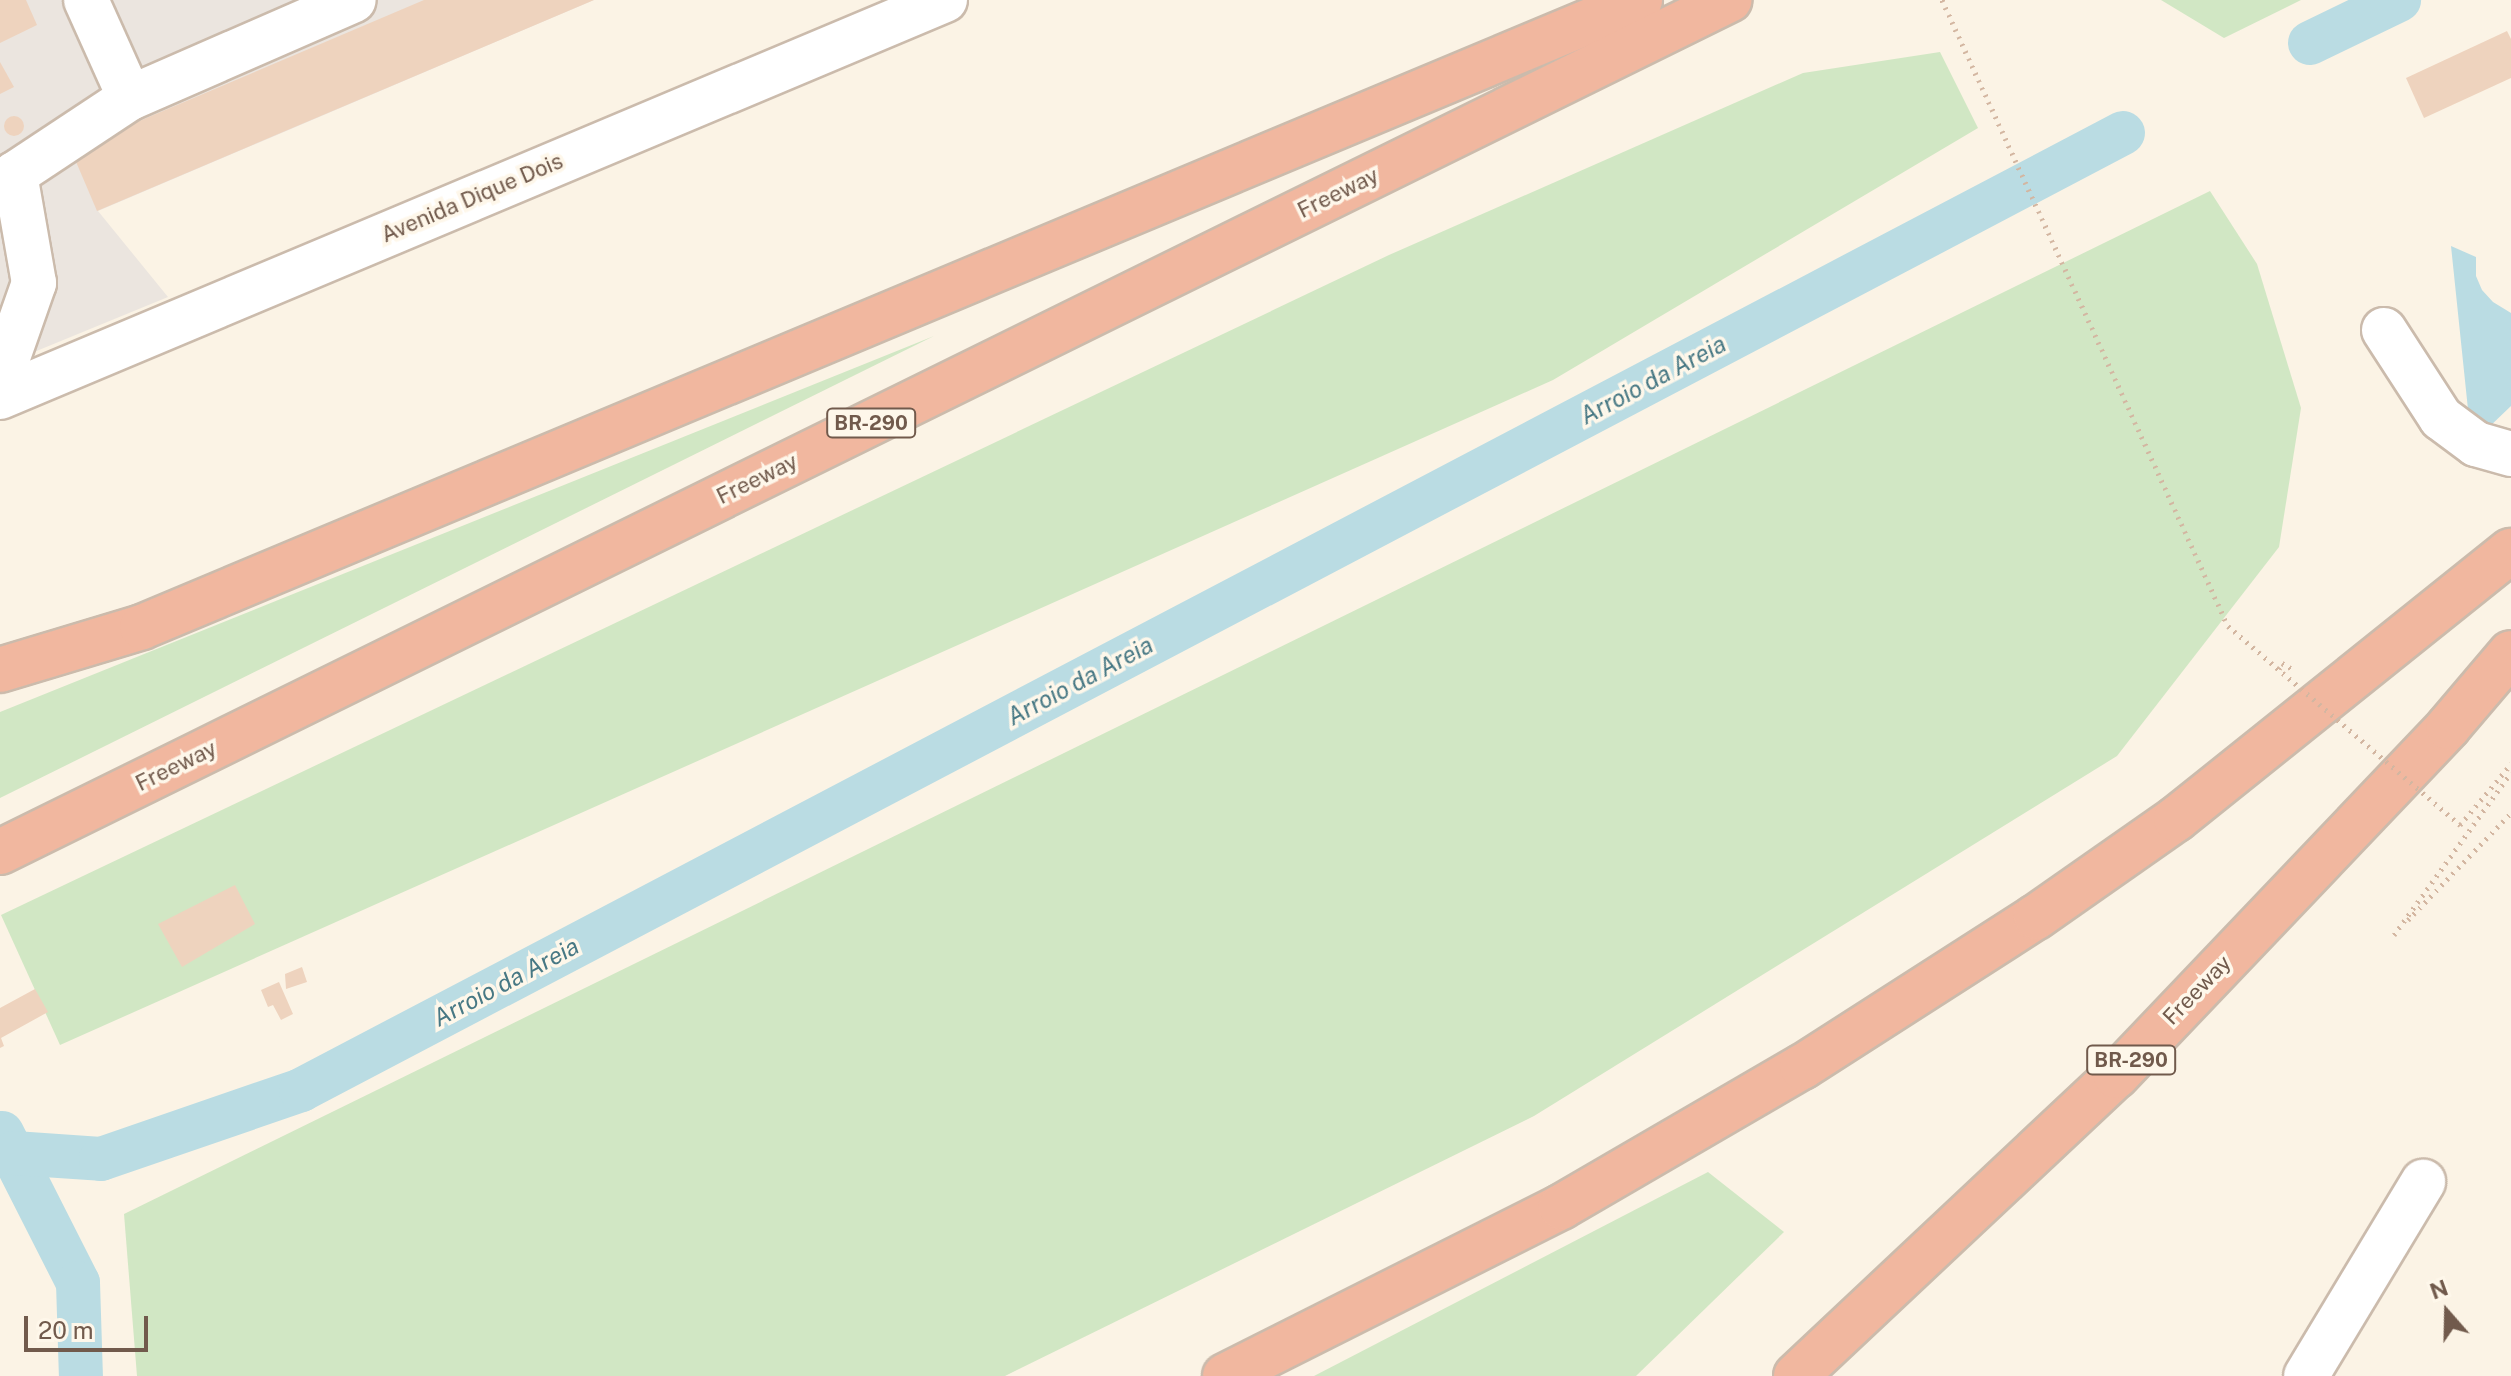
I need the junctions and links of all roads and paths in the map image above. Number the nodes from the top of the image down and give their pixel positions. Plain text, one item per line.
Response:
1 (86, 0) edge
2 (354, 0) edge
3 (945, 0) edge
4 (1640, 0) edge
5 (1729, 0) edge
6 (1942, 0) edge
7 (130, 98) junction
8 (2384, 330) dead end
9 (0, 380) edge
10 (0, 397) edge
11 (2511, 454) edge
12 (2511, 551) edge
13 (2511, 653) edge
14 (0, 670) edge
15 (2511, 764) edge
16 (2511, 773) edge
17 (2511, 813) edge
18 (6, 849) edge
19 (2423, 1182) dead end
20 (1225, 1376) edge
21 (1796, 1376) edge
22 (2306, 1376) edge

1 - 7 street
2 - 7 street
3 - 10 street, Avenida Dique Dois
4 - 14 highway
5 - 18 highway, Freeway / BR-290
6 - 15 path, bridge
7 - 9 street
8 - 11 street
12 - 20 highway
13 - 21 highway, Freeway / BR-290
16 - 17 path
19 - 22 street

